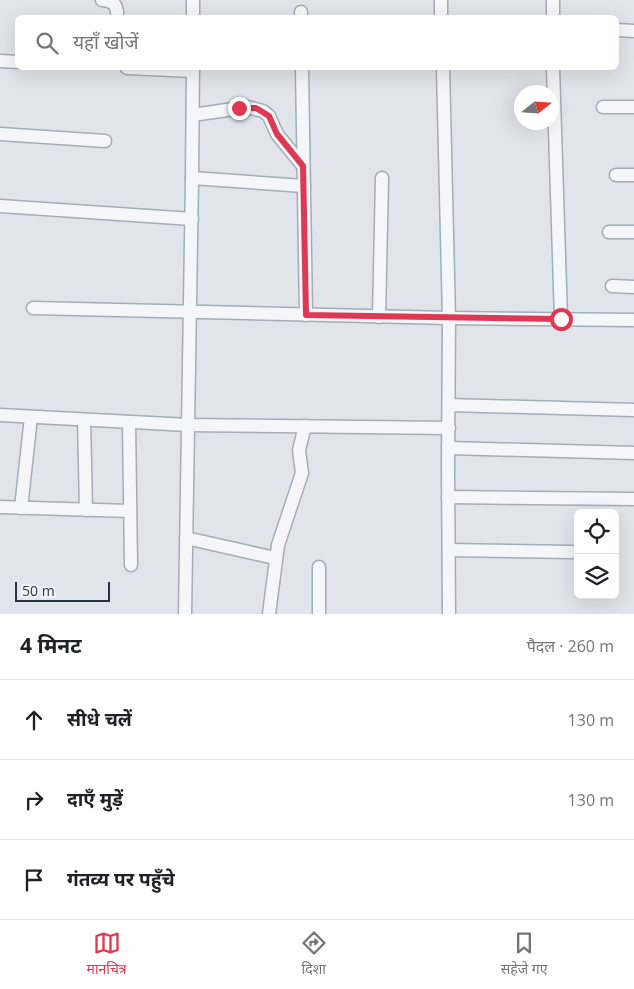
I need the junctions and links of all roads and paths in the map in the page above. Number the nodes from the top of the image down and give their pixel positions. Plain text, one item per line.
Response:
1 (102, 0) edge
2 (193, 0) edge
3 (441, 0) edge
4 (553, 0) edge
5 (117, 15) edge
6 (193, 15) edge
7 (441, 15) edge
8 (553, 15) edge
9 (619, 30) edge
10 (634, 31) edge
11 (0, 61) edge
12 (15, 62) edge
13 (193, 70) edge
14 (302, 70) edge
15 (443, 70) edge
16 (553, 70) edge
17 (603, 107) dead end
18 (634, 107) edge
19 (192, 115) junction
20 (0, 134) edge
21 (104, 141) dead end
22 (303, 166) junction
23 (616, 175) dead end
24 (634, 175) edge
25 (192, 178) junction
26 (382, 178) dead end
27 (304, 186) junction
28 (0, 206) edge
29 (192, 219) junction
30 (608, 232) dead end
31 (634, 232) edge
32 (612, 286) dead end
33 (634, 287) edge
34 (32, 308) dead end
35 (190, 313) junction
36 (306, 315) junction
37 (378, 317) junction
38 (450, 318) junction
39 (561, 319) junction
40 (634, 320) edge
41 (449, 405) junction
42 (634, 410) edge
43 (0, 416) edge
44 (31, 417) junction
45 (84, 420) junction
46 (129, 422) junction
47 (188, 425) junction
48 (305, 426) junction
49 (448, 428) junction
50 (448, 448) junction
51 (634, 453) edge
52 (448, 497) junction
53 (634, 499) edge
54 (0, 507) edge
55 (21, 508) junction
56 (86, 510) junction
57 (130, 511) junction
58 (186, 538) junction
59 (449, 550) junction
60 (572, 552) dead end
61 (275, 558) junction
62 (130, 565) dead end
63 (319, 567) dead end
64 (184, 614) edge
65 (269, 614) edge
66 (319, 614) edge
67 (449, 614) edge

1 - 5 street
2 - 6 street
3 - 7 street
4 - 8 street
9 - 10 street
11 - 12 street
13 - 19 street
14 - 22 street
15 - 38 street
16 - 39 street
17 - 18 street
19 - 22 street
19 - 25 street
20 - 21 street
22 - 27 street
23 - 24 street
25 - 27 street
25 - 29 street
26 - 37 street
27 - 36 street
28 - 29 street
29 - 35 street
30 - 31 street
32 - 33 street
34 - 35 street
35 - 36 street
35 - 47 street
36 - 37 street
37 - 38 street
38 - 39 street
38 - 41 street
39 - 40 street
41 - 42 street
41 - 49 street
43 - 44 street
44 - 45 street
44 - 55 street
45 - 46 street
45 - 56 street
46 - 47 street
46 - 57 street
47 - 48 street
47 - 58 street
48 - 49 street
48 - 61 street
49 - 50 street
50 - 51 street
50 - 52 street
52 - 53 street
52 - 59 street
54 - 55 street
55 - 56 street
56 - 57 street
57 - 62 street
58 - 61 street
58 - 64 street
59 - 60 street
59 - 67 street
61 - 65 street
63 - 66 street

